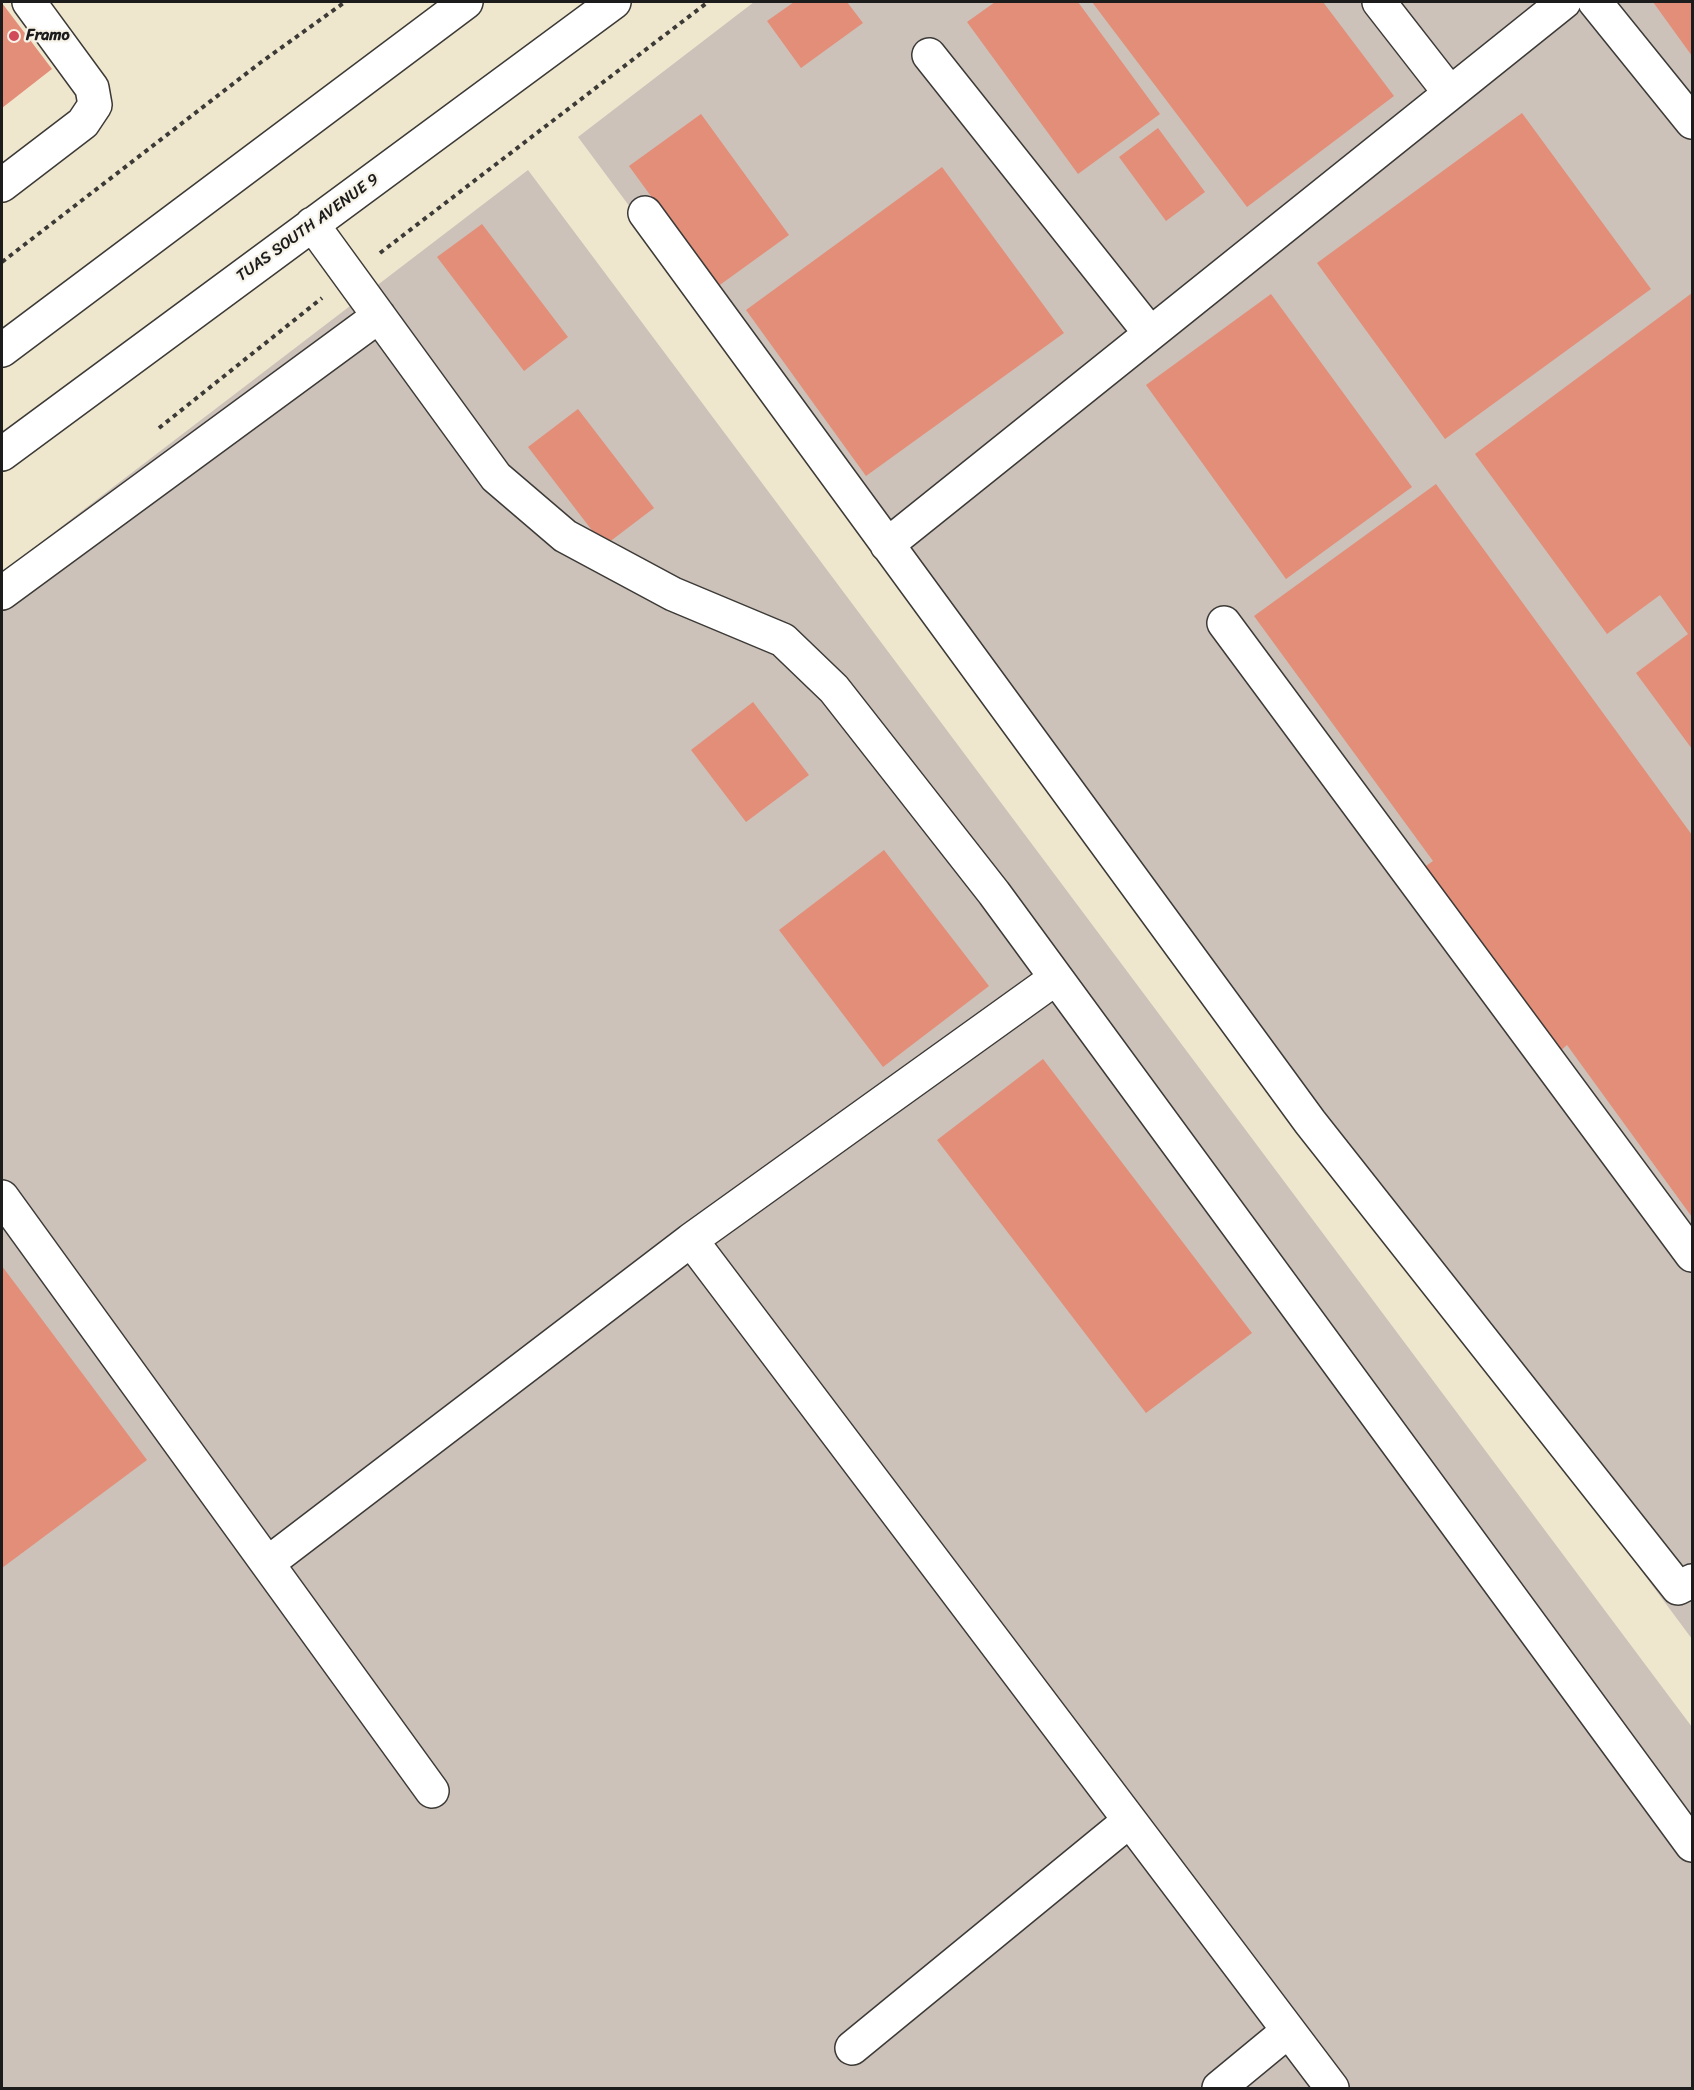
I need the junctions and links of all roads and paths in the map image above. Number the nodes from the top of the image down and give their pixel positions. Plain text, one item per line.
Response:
1 (28, 2) edge
2 (345, 2) edge
3 (466, 2) edge
4 (614, 2) edge
5 (1379, 2) edge
6 (1564, 2) edge
7 (1595, 2) edge
8 (930, 55) dead end
9 (1450, 93) junction
10 (1692, 122) edge
11 (2, 185) edge
12 (645, 213) dead end
13 (312, 224) junction
14 (2, 262) edge
15 (379, 316) junction
16 (1150, 333) junction
17 (2, 350) edge
18 (2, 454) edge
19 (887, 545) junction
20 (2, 593) edge
21 (1224, 623) dead end
22 (1056, 978) junction
23 (2, 1197) edge
24 (691, 1240) junction
25 (1692, 1256) edge
26 (268, 1563) junction
27 (1692, 1581) edge
28 (432, 1791) dead end
29 (1129, 1821) junction
30 (1692, 1845) edge
31 (1288, 2031) junction
32 (852, 2048) dead end
33 (1219, 2088) edge
34 (1332, 2088) edge

1 - 11 street
2 - 14 path
3 - 17 street
4 - 13 street, TUAS SOUTH AVENUE 9
5 - 9 street
6 - 9 street
7 - 10 street
8 - 16 street
9 - 16 street
12 - 19 street
13 - 15 street
13 - 18 street, TUAS SOUTH AVENUE 9
15 - 20 street
15 - 22 street
16 - 19 street
19 - 27 street
21 - 25 street
22 - 24 street
22 - 30 street
23 - 26 street
24 - 26 street
24 - 29 street
26 - 28 street
29 - 31 street
29 - 32 street
31 - 33 street
31 - 34 street

